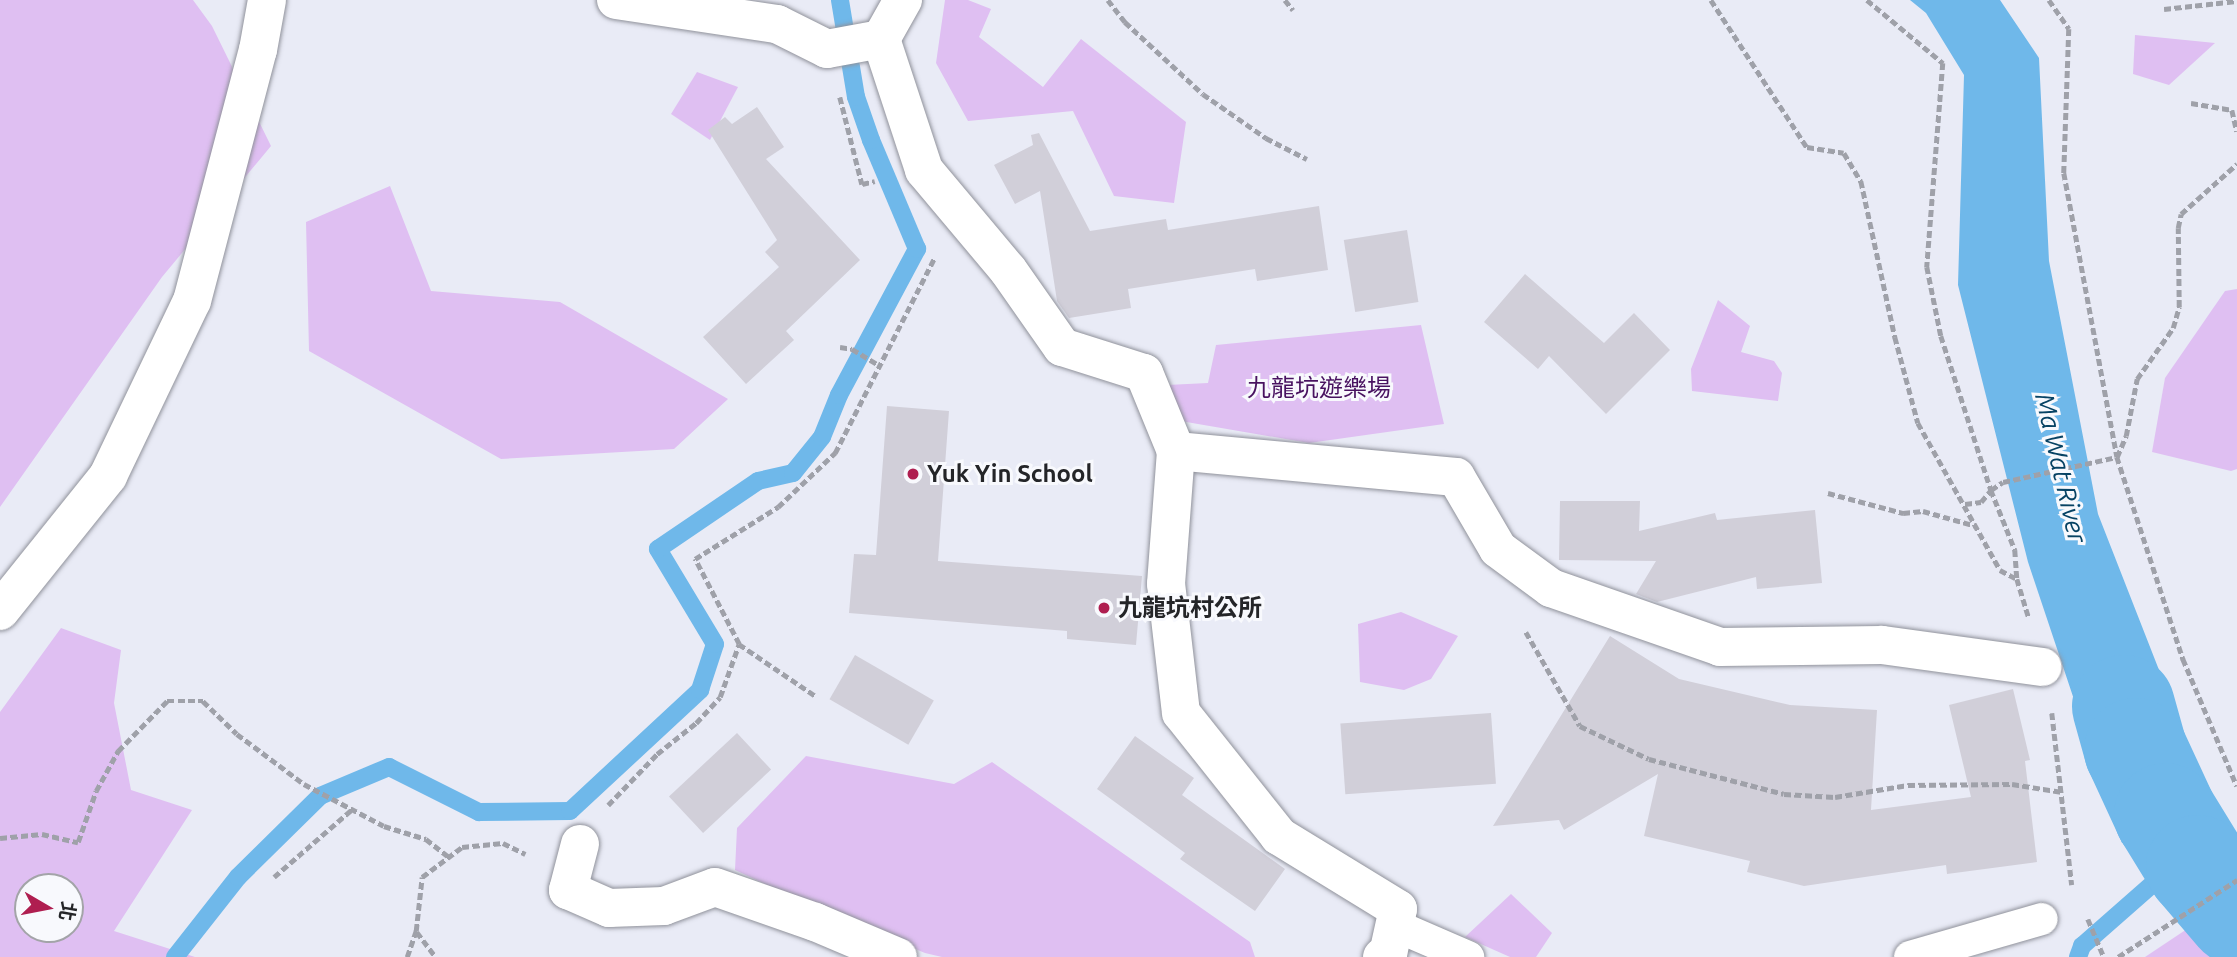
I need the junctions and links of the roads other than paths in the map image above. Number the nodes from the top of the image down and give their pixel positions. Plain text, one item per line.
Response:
1 (267, 0) edge
2 (615, 0) edge
3 (902, 0) edge
4 (881, 39) junction
5 (1177, 451) junction
6 (0, 611) edge
7 (2043, 667) dead end
8 (580, 844) road end
9 (2042, 919) dead end
10 (1388, 941) edge
11 (898, 957) edge
12 (1468, 957) edge
13 (1910, 957) edge

1 - 6 street
2 - 4 street
3 - 4 street
4 - 5 street
5 - 7 street
5 - 10 street
8 - 11 street
9 - 13 lane
10 - 12 lane

